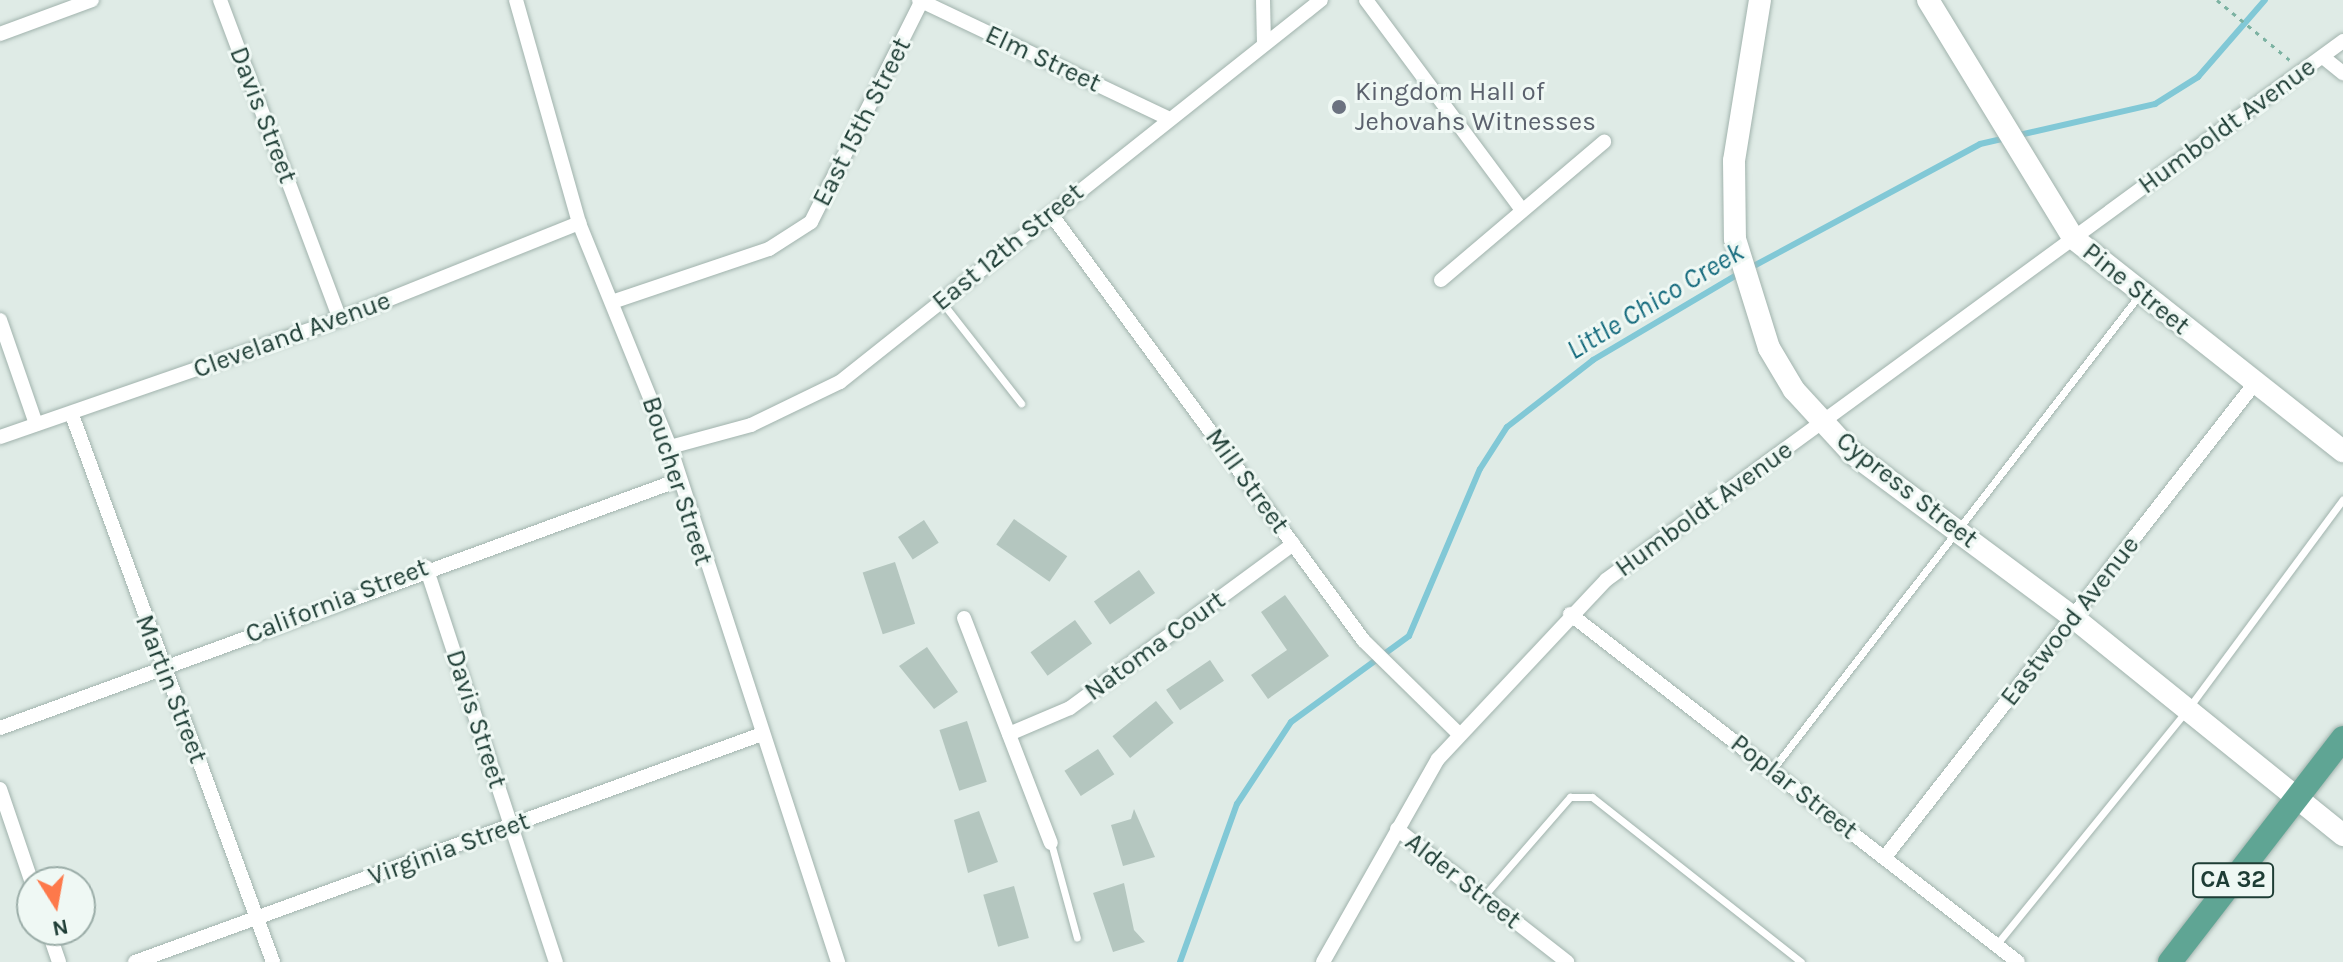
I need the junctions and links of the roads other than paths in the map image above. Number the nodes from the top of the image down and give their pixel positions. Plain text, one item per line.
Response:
1 (92, 0) edge
2 (220, 0) edge
3 (516, 0) edge
4 (921, 0) edge
5 (1263, 0) edge
6 (1321, 0) edge
7 (1366, 0) edge
8 (1760, 0) edge
9 (1928, 0) edge
10 (0, 34) edge
11 (2343, 41) edge
12 (1264, 43) junction
13 (2323, 57) junction
14 (2343, 73) edge
15 (1168, 118) junction
16 (1604, 142) dead end
17 (1520, 207) junction
18 (1051, 214) junction
19 (579, 223) junction
20 (2073, 238) junction
21 (1441, 280) dead end
22 (2140, 294) junction
23 (941, 301) junction
24 (612, 302) junction
25 (340, 319) junction
26 (0, 320) edge
27 (2255, 383) junction
28 (1021, 403) dead end
29 (72, 415) junction
30 (1823, 423) junction
31 (36, 424) junction
32 (0, 437) edge
33 (670, 447) junction
34 (2343, 451) edge
35 (676, 481) junction
36 (2343, 499) edge
37 (1956, 530) junction
38 (1293, 544) junction
39 (426, 567) junction
40 (1570, 614) junction
41 (964, 618) dead end
42 (2074, 618) junction
43 (161, 668) junction
44 (2187, 710) junction
45 (0, 728) edge
46 (762, 734) junction
47 (1009, 734) junction
48 (1459, 734) junction
49 (2343, 738) edge
50 (1772, 770) junction
51 (0, 789) edge
52 (2296, 799) junction
53 (512, 827) junction
54 (1397, 829) junction
55 (2343, 835) edge
56 (1051, 843) joint
57 (1885, 857) junction
58 (26, 866) edge
59 (1483, 897) junction
60 (258, 917) junction
61 (1077, 938) dead end
62 (1996, 945) junction
63 (135, 962) edge
64 (273, 962) edge
65 (556, 962) edge
66 (838, 962) edge
67 (1323, 962) edge
68 (1567, 962) edge
69 (1801, 962) edge
70 (2018, 962) edge
71 (2170, 962) edge

1 - 10 street
2 - 25 street, Davis Street
3 - 19 street, Boucher Street
4 - 15 street, Elm Street
4 - 24 street, East 15th Street
5 - 12 street
6 - 12 street, East 12th Street
7 - 17 street
8 - 30 street, Cypress Street
9 - 20 street, Pine Street
11 - 13 street, Humboldt Avenue
12 - 15 street, East 12th Street
13 - 14 street
13 - 20 street, Humboldt Avenue
15 - 18 street, East 12th Street
16 - 17 street
17 - 21 street
18 - 23 street, East 12th Street
18 - 38 street, Mill Street
19 - 24 street, Boucher Street
19 - 25 street, Cleveland Avenue
20 - 22 street, Pine Street
20 - 30 street, Humboldt Avenue
22 - 27 street, Pine Street
22 - 37 lane
23 - 28 lane
23 - 33 street, East 12th Street
24 - 33 street, Boucher Street
25 - 29 street, Cleveland Avenue
26 - 31 street
27 - 34 street, Pine Street
27 - 42 street, Eastwood Avenue
29 - 31 street, Cleveland Avenue
29 - 43 street, Martin Street
30 - 37 street, Cypress Street
30 - 40 street, Humboldt Avenue
31 - 32 street, Cleveland Avenue
33 - 35 street, Boucher Street
35 - 39 street, California Street
35 - 46 street, Boucher Street
36 - 44 lane
37 - 42 street, Cypress Street
37 - 50 lane
38 - 47 street, Natoma Court
38 - 48 street, Mill Street
39 - 43 street, California Street
39 - 53 street, Davis Street
40 - 48 street, Humboldt Avenue
40 - 50 street, Poplar Street
41 - 47 street
42 - 44 street, Cypress Street
42 - 57 street, Eastwood Avenue
43 - 45 street, California Street
43 - 60 street, Martin Street
44 - 52 street, Cypress Street
44 - 62 lane
46 - 53 street, Virginia Street
46 - 66 street, Boucher Street
47 - 56 street
48 - 54 street, Humboldt Avenue
49 - 52 main road, CA 32
50 - 57 street, Poplar Street
51 - 58 street
52 - 55 street, Cypress Street
52 - 71 main road, CA 32
53 - 60 street, Virginia Street
53 - 65 street, Davis Street
54 - 59 street, Alder Street
54 - 67 street, Humboldt Avenue
56 - 61 lane
57 - 62 street, Poplar Street
59 - 68 street, Alder Street
59 - 69 lane
60 - 63 street, Virginia Street
60 - 64 street, Martin Street
62 - 70 street, Poplar Street

